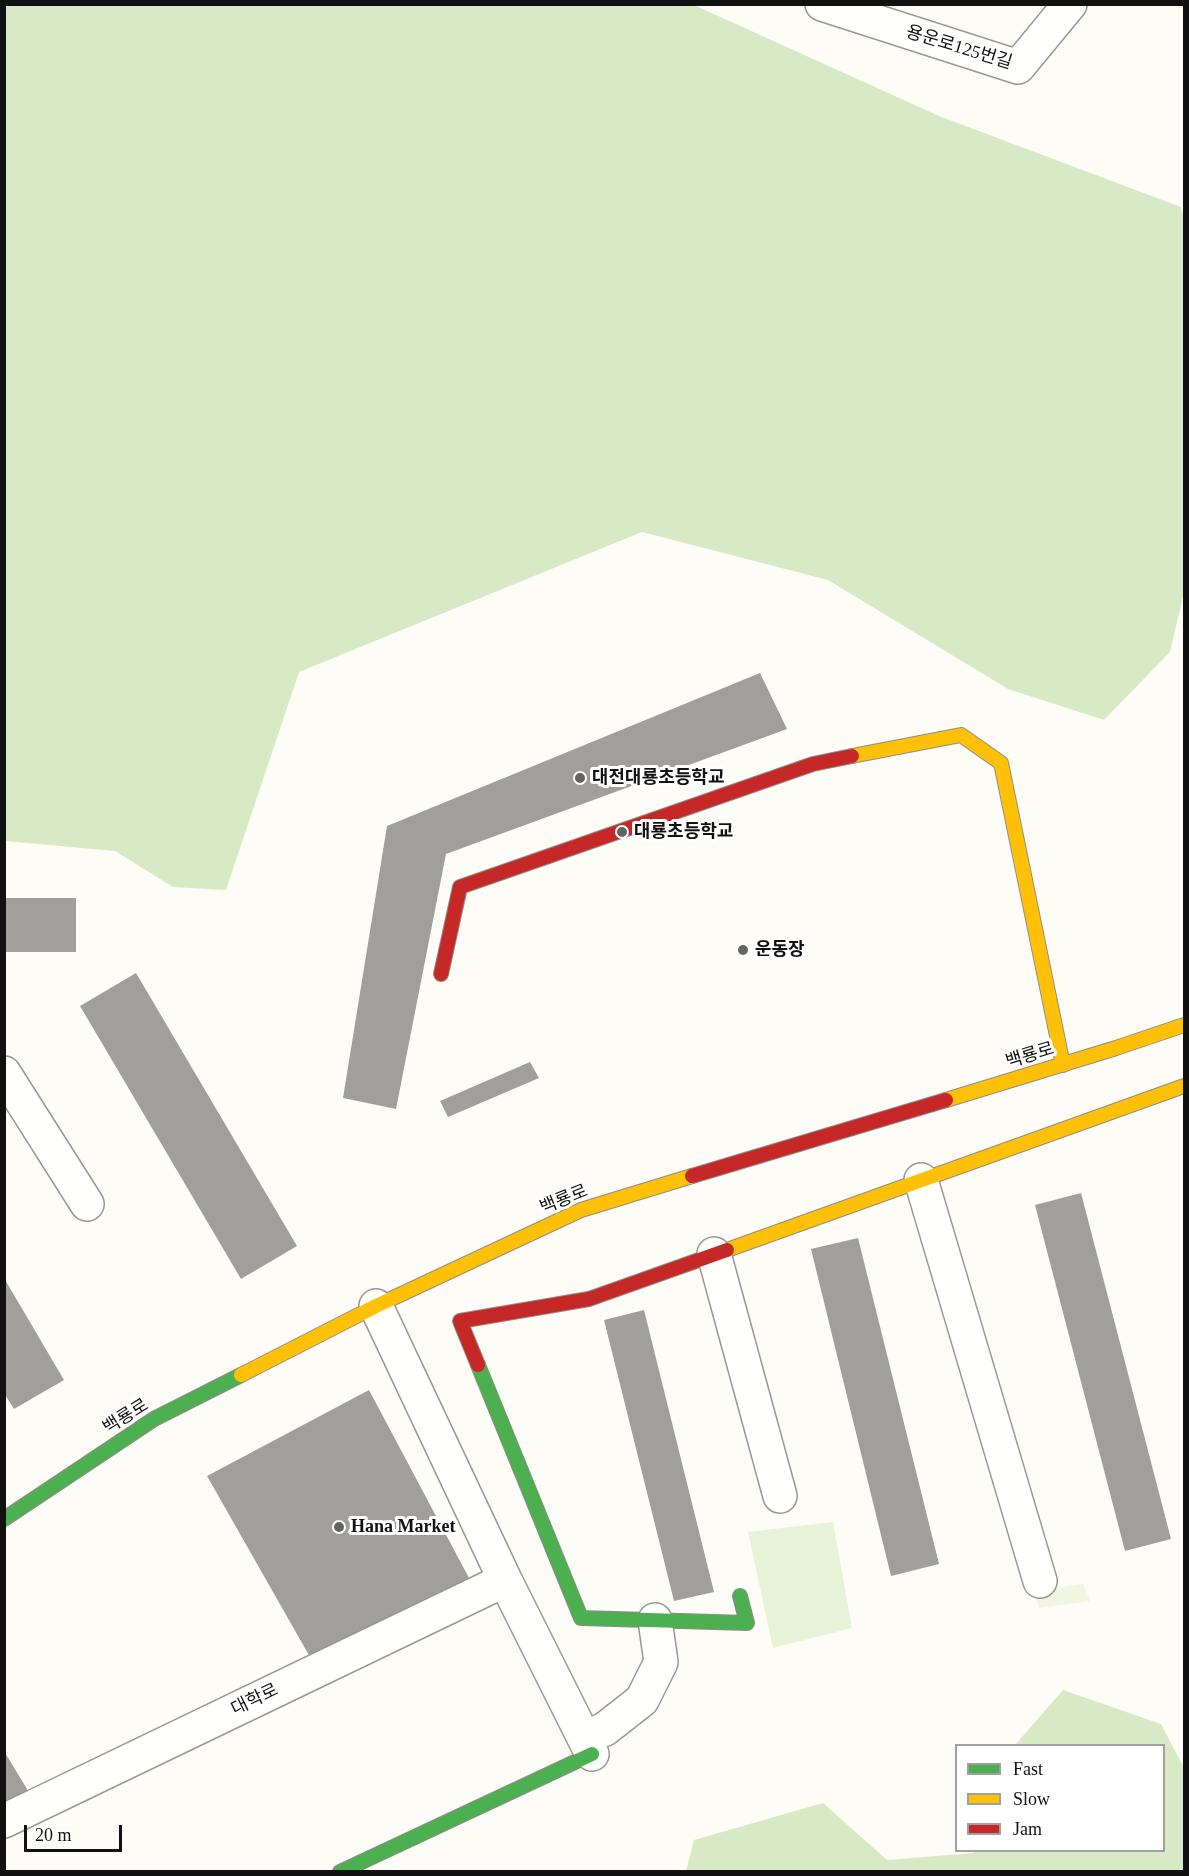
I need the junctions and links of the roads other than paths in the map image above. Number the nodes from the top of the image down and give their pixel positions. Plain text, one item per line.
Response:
1 (822, 4) edge
2 (1070, 4) edge
3 (441, 974) dead end
4 (1185, 1025) edge
5 (1062, 1065) junction
6 (4, 1073) edge
7 (1185, 1086) edge
8 (921, 1180) junction
9 (87, 1204) dead end
10 (714, 1254) junction
11 (376, 1306) junction
12 (780, 1496) dead end
13 (4, 1519) edge
14 (505, 1580) junction
15 (1040, 1581) dead end
16 (740, 1596) dead end
17 (655, 1620) junction
18 (588, 1746) junction
19 (4, 1821) edge
20 (340, 1872) edge

1 - 2 street, 용운로125번길
3 - 5 street
4 - 5 street, 백룡로
5 - 11 street, 백룡로
6 - 9 street
7 - 8 street
8 - 10 street
8 - 15 street
10 - 12 street
10 - 17 street
11 - 13 street, 백룡로
11 - 14 street
14 - 18 street
14 - 19 street, 대학로
16 - 17 street
17 - 18 street
18 - 20 street

